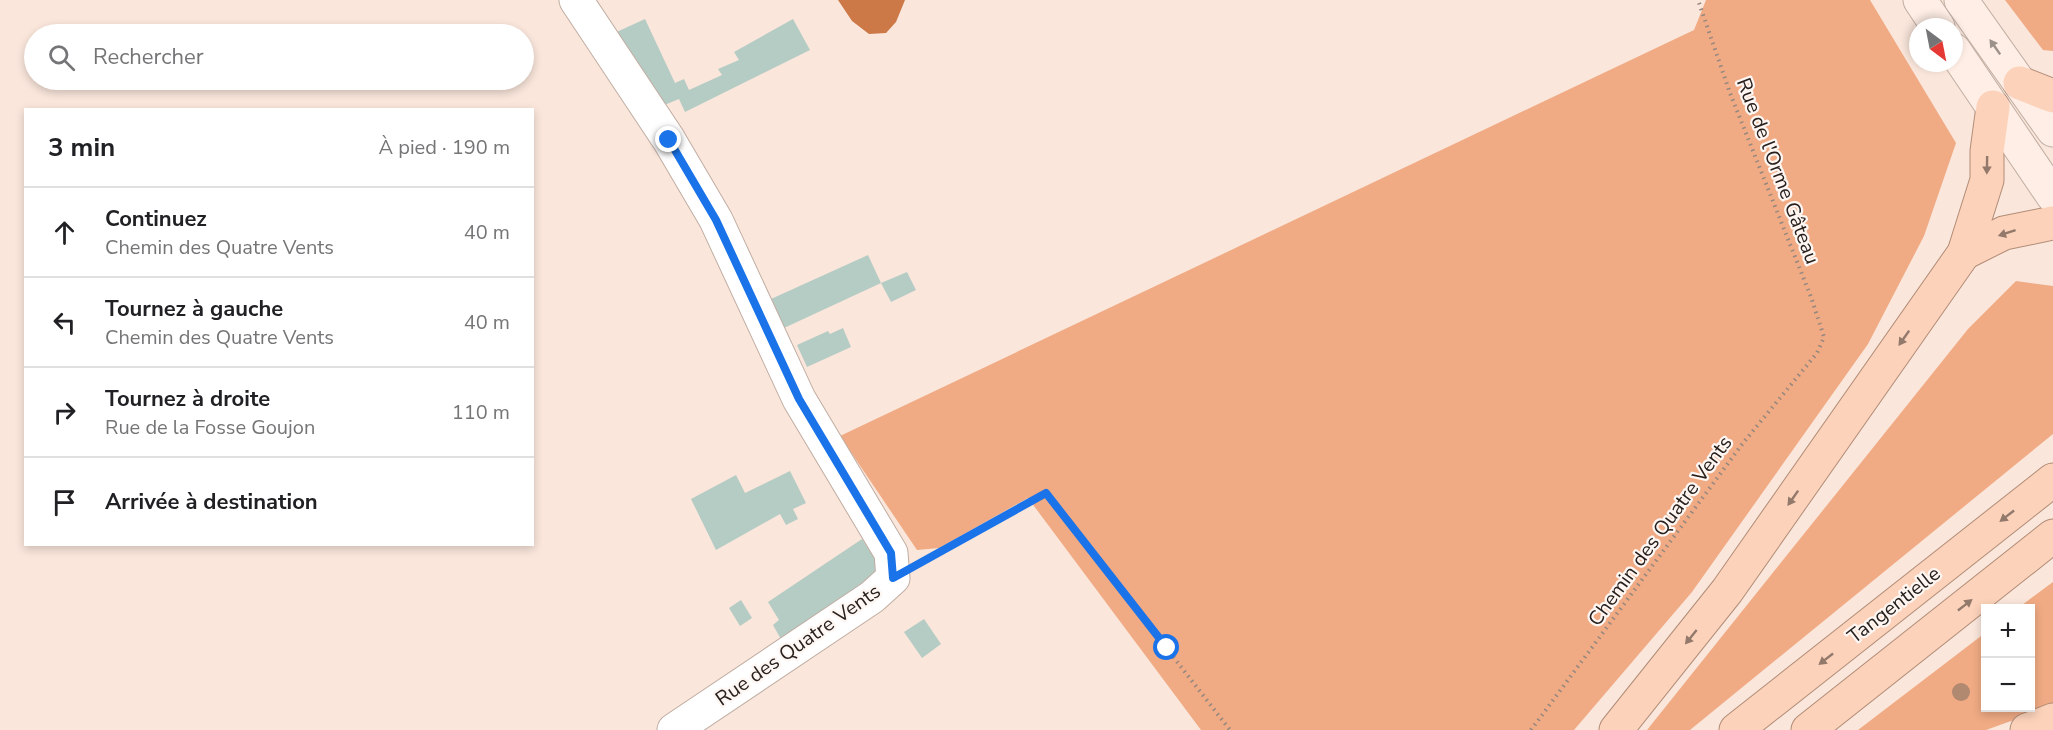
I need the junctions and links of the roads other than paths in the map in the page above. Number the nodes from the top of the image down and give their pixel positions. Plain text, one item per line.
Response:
1 (576, 0) edge
2 (1920, 0) edge
3 (1961, 0) edge
4 (1932, 18) edge
5 (1963, 63) edge
6 (2020, 83) junction
7 (2053, 96) edge
8 (1993, 107) junction
9 (2053, 130) edge
10 (2053, 196) edge
11 (2053, 223) edge
12 (1964, 253) junction
13 (2053, 480) edge
14 (2053, 536) edge
15 (2053, 720) edge
16 (674, 730) edge
17 (1616, 730) edge
18 (1736, 730) edge
19 (1808, 730) edge
20 (2027, 730) edge

1 - 16 street, Rue des Quatre Vents
2 - 4 main road
6 -> 3 main road
5 - 8 main road
6 - 7 highway
6 - 9 main road
8 - 10 main road
8 -> 12 highway
11 -> 12 highway
12 -> 17 highway
13 -> 18 highway, Tangentielle
19 -> 14 highway
15 - 20 highway

